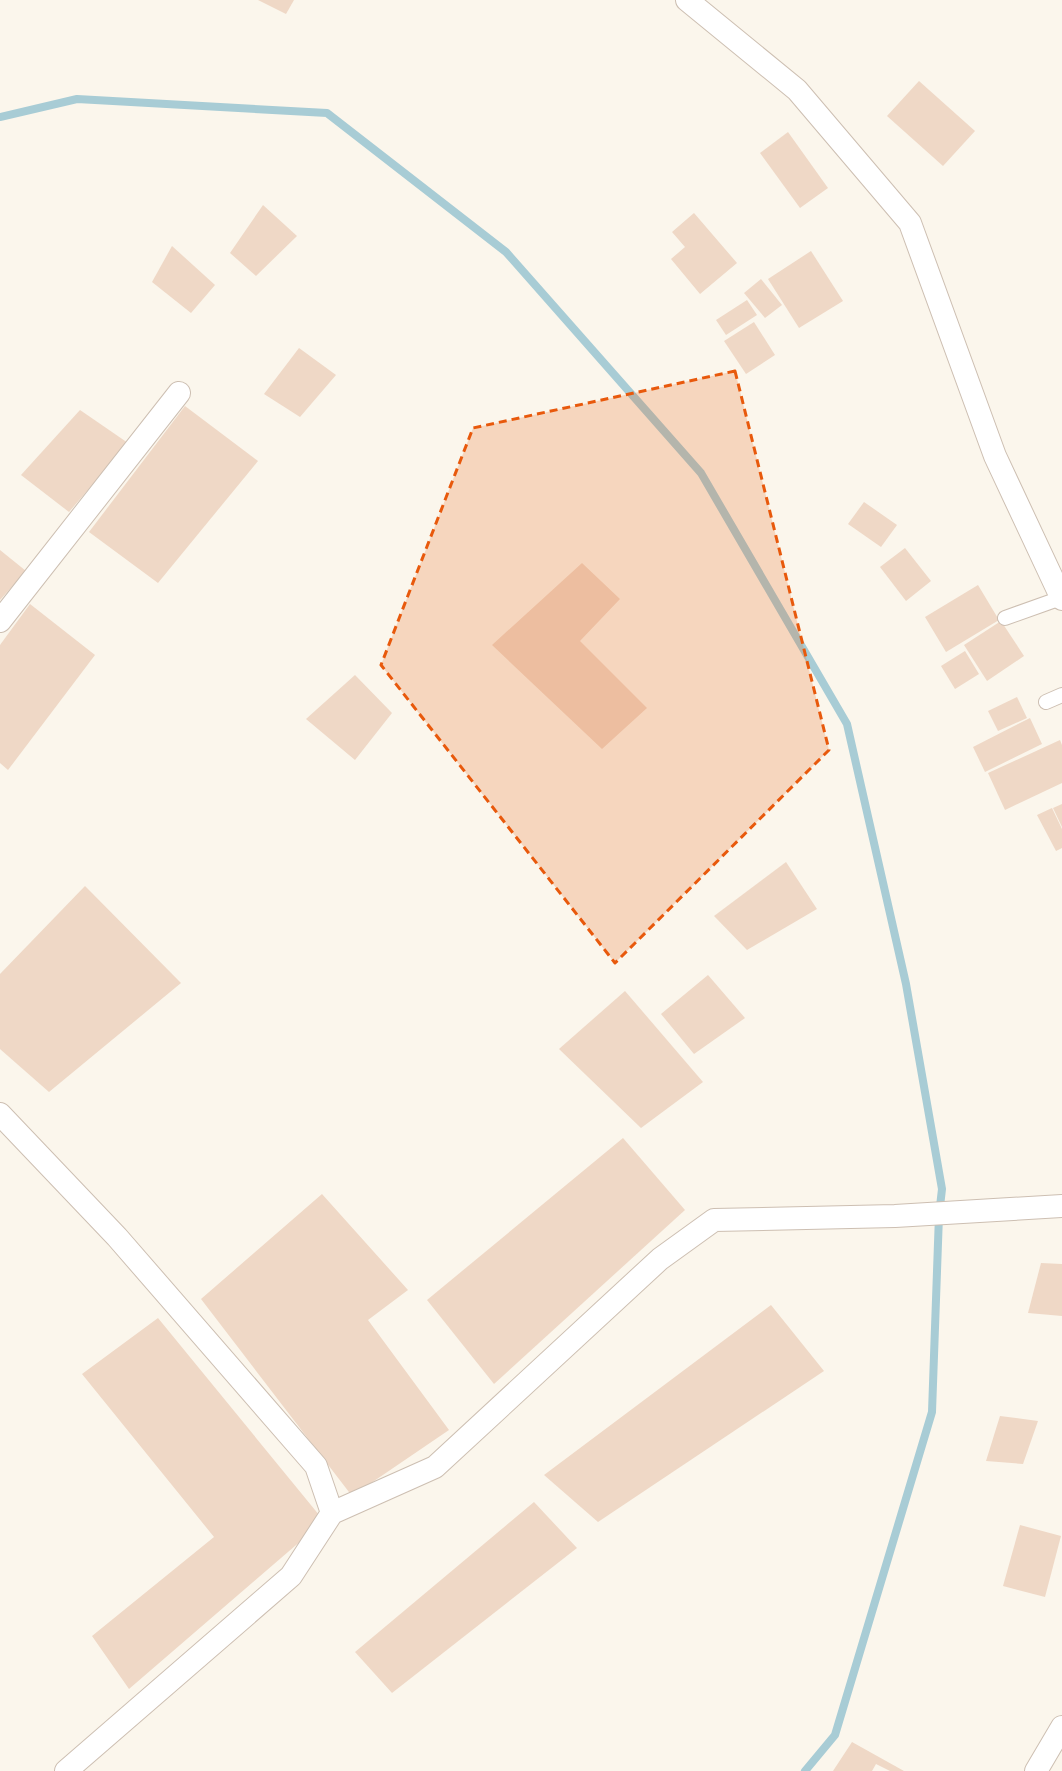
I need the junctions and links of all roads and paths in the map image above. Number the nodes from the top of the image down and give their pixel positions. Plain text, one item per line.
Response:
1 (687, 0) edge
2 (179, 393) dead end
3 (1062, 598) edge
4 (1005, 618) dead end
5 (0, 621) edge
6 (1062, 695) edge
7 (1046, 702) dead end
8 (0, 1114) edge
9 (1062, 1206) edge
10 (332, 1513) junction
11 (1062, 1727) edge
12 (66, 1771) edge
13 (1036, 1771) edge

1 - 3 street
2 - 5 street
3 - 4 lane
6 - 7 lane
8 - 10 street
9 - 10 street
10 - 12 street
11 - 13 street

